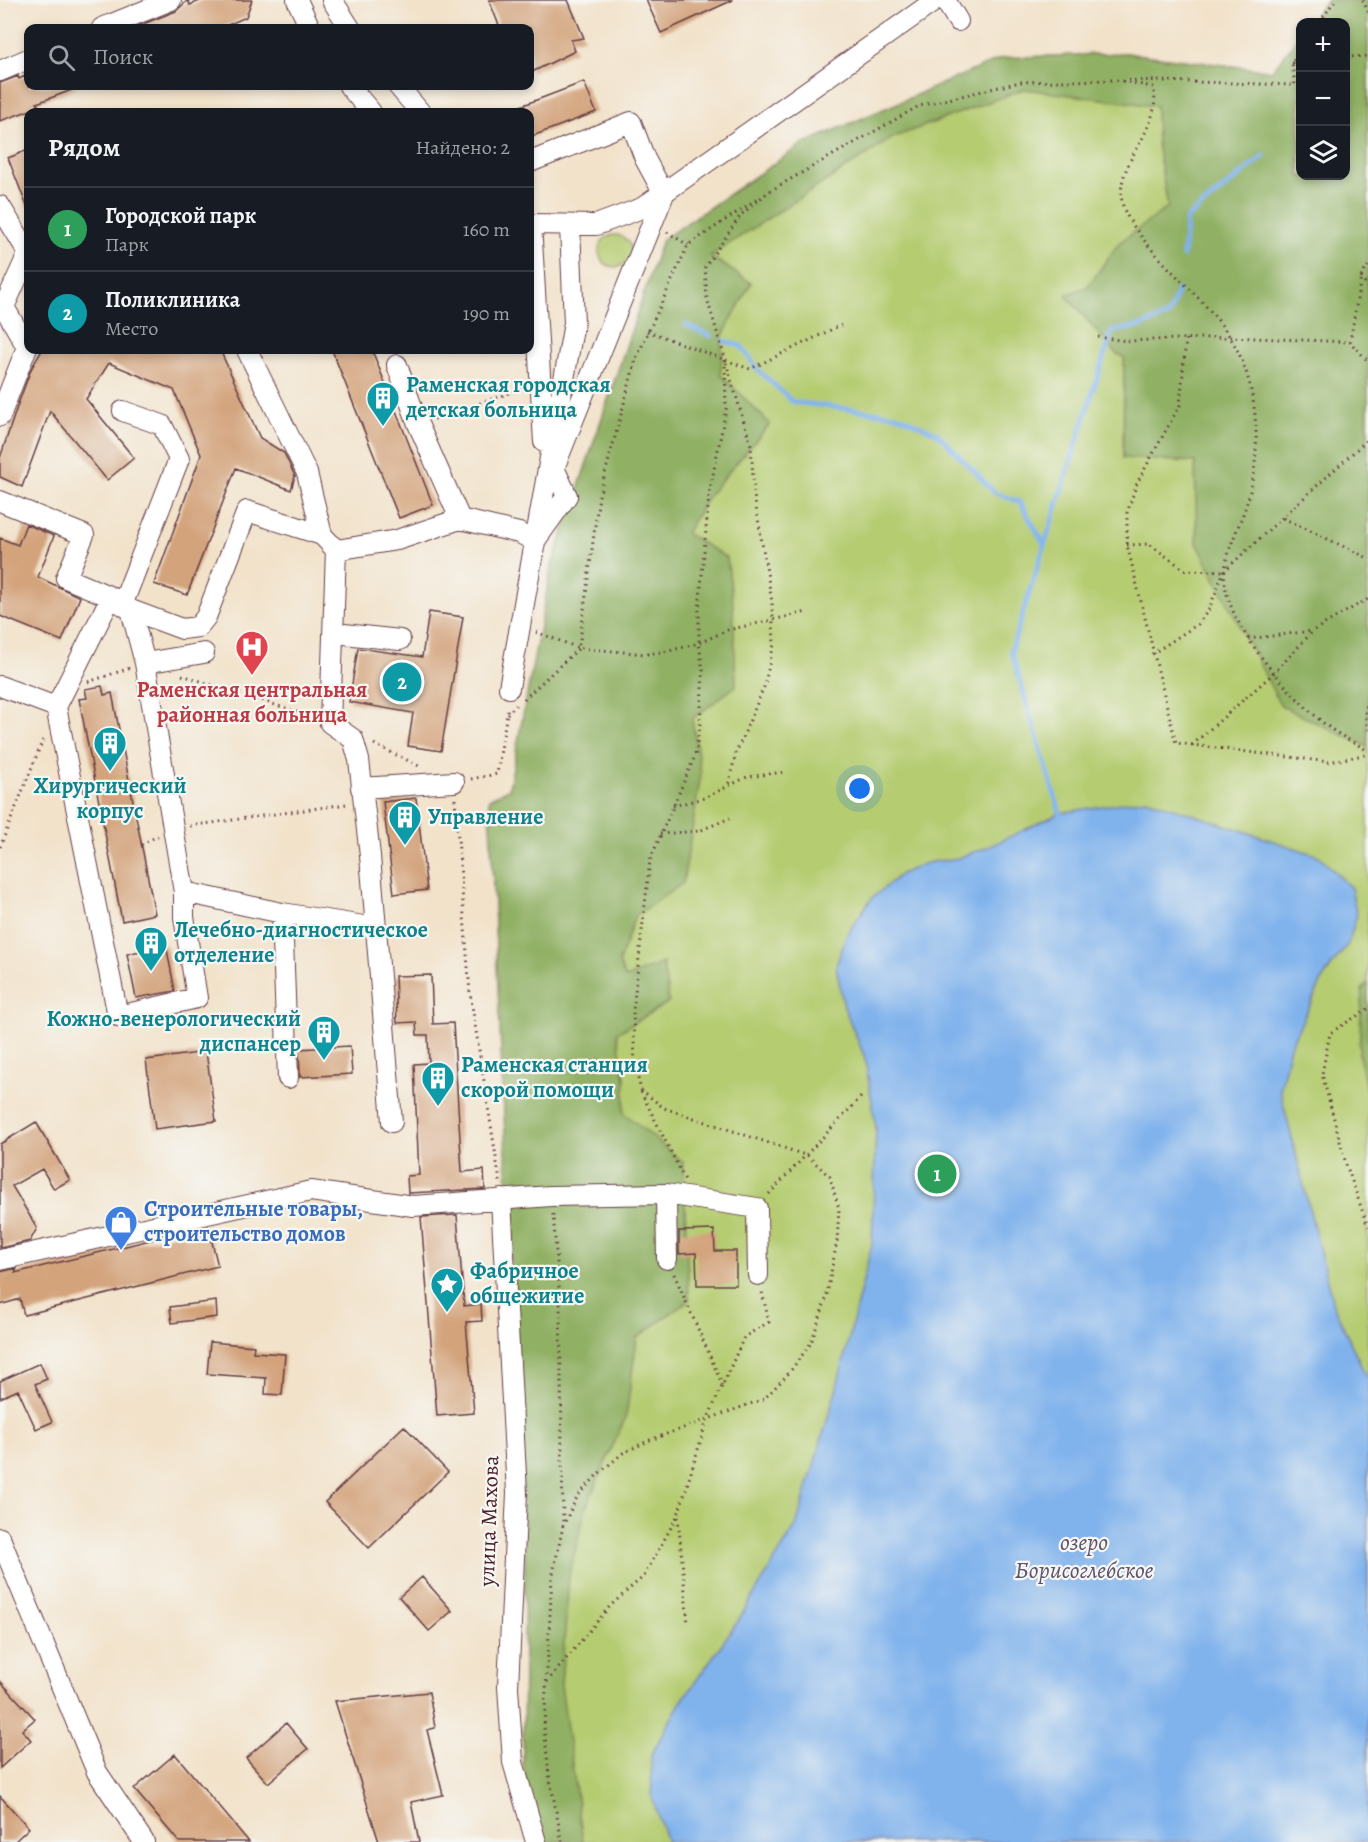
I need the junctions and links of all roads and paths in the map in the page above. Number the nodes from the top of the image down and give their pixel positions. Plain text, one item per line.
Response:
1 (171, 0) edge
2 (297, 0) edge
3 (332, 0) edge
4 (936, 0) edge
5 (945, 0) edge
6 (1335, 0) edge
7 (1363, 0) edge
8 (1368, 12) edge
9 (1323, 18) edge
10 (958, 21) dead end
11 (112, 24) edge
12 (308, 24) edge
13 (347, 24) edge
14 (1368, 56) edge
15 (1296, 57) edge
16 (1350, 57) edge
17 (24, 61) edge
18 (1296, 62) edge
19 (1292, 63) junction
20 (0, 71) edge
21 (1116, 80) junction
22 (359, 90) edge
23 (401, 90) edge
24 (369, 108) edge
25 (417, 108) edge
26 (534, 160) edge
27 (768, 192) junction
28 (664, 194) junction
29 (0, 206) edge
30 (534, 224) edge
31 (570, 226) junction
32 (24, 246) edge
33 (24, 262) edge
34 (1368, 266) edge
35 (534, 277) edge
36 (1361, 277) junction
37 (1368, 289) edge
38 (841, 324) dead end
39 (647, 331) junction
40 (1098, 337) dead end
41 (1228, 337) junction
42 (1186, 339) junction
43 (24, 342) edge
44 (1350, 342) junction
45 (24, 354) edge
46 (249, 354) edge
47 (725, 358) junction
48 (1368, 361) edge
49 (397, 365) dead end
50 (542, 382) junction
51 (123, 411) dead end
52 (0, 416) edge
53 (418, 424) junction
54 (1368, 439) edge
55 (545, 477) junction
56 (0, 501) edge
57 (1283, 518) junction
58 (459, 519) junction
59 (322, 535) junction
60 (534, 541) junction
61 (1127, 545) junction
62 (336, 550) junction
63 (1368, 558) edge
64 (1224, 571) junction
65 (1368, 599) edge
66 (122, 604) junction
67 (807, 612) dead end
68 (773, 618) junction
69 (520, 626) junction
70 (1314, 630) junction
71 (335, 633) junction
72 (1248, 639) junction
73 (400, 640) dead end
74 (699, 643) junction
75 (579, 648) junction
76 (204, 653) dead end
77 (1152, 654) junction
78 (145, 663) junction
79 (1274, 673) junction
80 (178, 674) dead end
81 (0, 686) edge
82 (509, 688) joint
83 (1368, 700) edge
84 (56, 707) junction
85 (507, 714) junction
86 (330, 723) junction
87 (1368, 730) edge
88 (371, 743) dead end
89 (1192, 745) junction
90 (1368, 752) edge
91 (423, 768) dead end
92 (784, 772) dead end
93 (454, 782) junction
94 (728, 786) junction
95 (362, 795) junction
96 (673, 806) junction
97 (730, 818) dead end
98 (173, 828) junction
99 (659, 834) junction
100 (141, 844) dead end
101 (0, 847) edge
102 (184, 892) junction
103 (282, 913) junction
104 (376, 928) junction
105 (1368, 1009) edge
106 (288, 1078) dead end
107 (641, 1090) junction
108 (861, 1097) dead end
109 (392, 1122) dead end
110 (808, 1156) junction
111 (687, 1184) dead end
112 (666, 1194) junction
113 (551, 1196) junction
114 (501, 1199) junction
115 (758, 1208) junction
116 (1368, 1227) edge
117 (667, 1258) joint
118 (0, 1260) edge
119 (758, 1275) joint
120 (723, 1386) junction
121 (707, 1420) junction
122 (678, 1515) junction
123 (563, 1527) junction
124 (0, 1538) edge
125 (688, 1624) dead end
126 (545, 1683) junction
127 (144, 1842) edge
128 (536, 1842) edge
129 (562, 1842) edge

1 - 11 street
2 - 12 street
3 - 13 street
4 - 28 street
5 - 10 street
6 - 9 path
7 - 8 path
14 - 16 path
15 - 19 path
17 - 20 street
18 - 19 path
19 - 21 path
21 - 27 path
21 - 41 path
22 - 24 street
23 - 25 street
26 - 28 street
27 - 39 path
27 - 47 path
28 - 31 street
28 - 60 street
29 - 32 street
30 - 31 street
31 - 55 street
33 - 43 street
34 - 36 path
35 - 50 street
36 - 37 path
36 - 44 path
38 - 47 path
39 - 47 path
39 - 75 path
40 - 42 path
41 - 42 path
41 - 44 path
41 - 64 path
42 - 61 path
44 - 48 path
45 - 52 street
46 - 59 street
47 - 68 path
47 - 74 path
49 - 53 street
50 - 53 path
50 - 55 street
51 - 66 street
53 - 58 street
54 - 57 path
55 - 60 street
56 - 66 street
57 - 63 path
57 - 64 path
58 - 60 street
58 - 62 street
59 - 62 street
59 - 66 street
60 - 69 street
61 - 64 path
61 - 77 path
62 - 71 street
64 - 72 path
64 - 77 path
65 - 70 path
66 - 78 street
66 - 84 street
67 - 68 path
68 - 74 path
68 - 94 path
69 - 75 path
69 - 82 street
70 - 72 path
70 - 79 path
71 - 73 street
71 - 86 street
72 - 79 path
74 - 75 path
74 - 96 path
75 - 85 path
76 - 78 street
77 - 89 path
78 - 98 street
79 - 89 path
79 - 90 path
80 - 86 path
81 - 84 street
82 - 85 path
83 - 87 path
84 - 101 path
84 - 102 street
85 - 93 path
86 - 95 street
88 - 91 path
89 - 90 path
92 - 94 path
93 - 95 street
93 - 114 path
94 - 96 path
95 - 98 path
95 - 104 street
96 - 99 path
97 - 99 path
98 - 100 path
98 - 102 street
99 - 107 path
102 - 103 street
103 - 104 street
103 - 106 street
104 - 109 street
105 - 116 path
107 - 110 path
107 - 111 path
108 - 110 path
110 - 115 path
110 - 121 path
112 - 113 street
112 - 115 street
112 - 117 street
113 - 114 street
113 - 123 path
114 - 118 street
114 - 128 street, улица Махова
115 - 119 street
117 - 120 path
119 - 120 path
120 - 121 path
121 - 122 path
121 - 123 path
122 - 125 path
122 - 126 path
123 - 126 path
124 - 127 street
126 - 129 path

